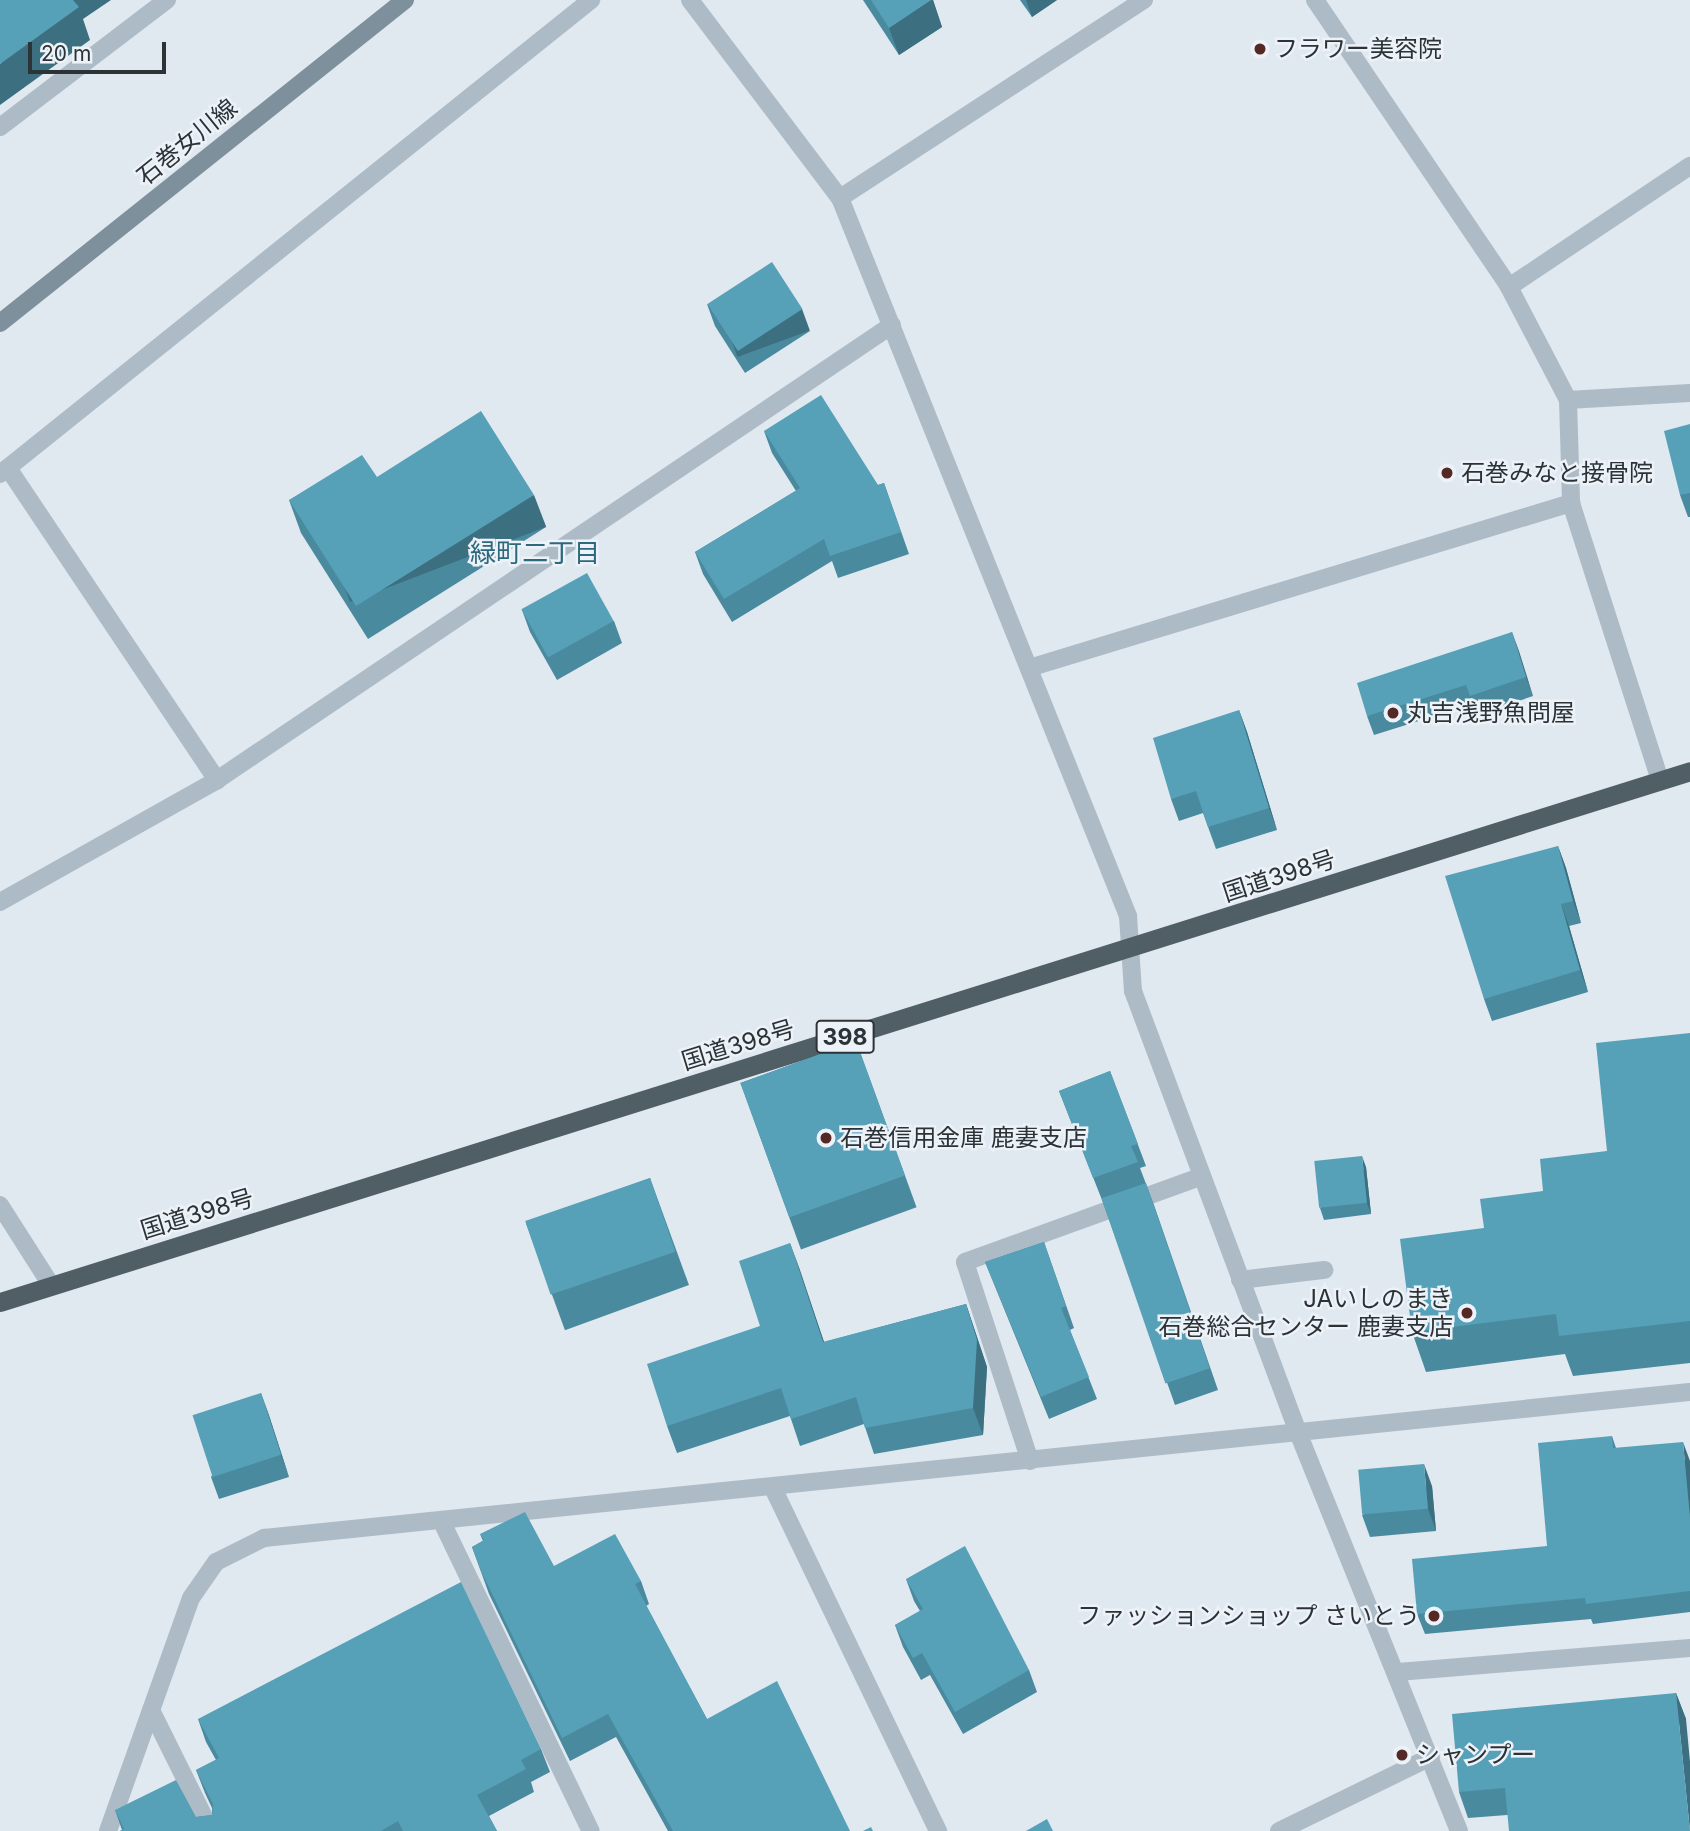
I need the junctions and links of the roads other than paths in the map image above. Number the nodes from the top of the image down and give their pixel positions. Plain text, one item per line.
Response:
1 (167, 0) edge
2 (405, 0) edge
3 (591, 0) edge
4 (690, 0) edge
5 (1144, 0) edge
6 (1315, 0) edge
7 (0, 127) edge
8 (1690, 166) edge
9 (841, 198) junction
10 (1509, 286) junction
11 (0, 323) edge
12 (892, 326) junction
13 (1690, 393) edge
14 (1568, 400) junction
15 (4, 471) edge
16 (1571, 503) junction
17 (1028, 668) junction
18 (1690, 771) edge
19 (217, 780) junction
20 (1660, 780) junction
21 (0, 902) edge
22 (1134, 947) junction
23 (1202, 1177) junction
24 (0, 1205) edge
25 (1324, 1269) dead end
26 (1240, 1280) junction
27 (51, 1285) junction
28 (0, 1302) edge
29 (1690, 1392) edge
30 (1299, 1435) junction
31 (1030, 1461) junction
32 (773, 1488) junction
33 (441, 1520) junction
34 (1690, 1648) edge
35 (1398, 1672) junction
36 (151, 1710) junction
37 (1431, 1757) junction
38 (108, 1831) edge
39 (211, 1831) edge
40 (591, 1831) edge
41 (939, 1831) edge
42 (1279, 1831) edge
43 (1459, 1831) edge

1 - 7 street
2 - 11 main road, 石巻女川線
3 - 15 street
4 - 9 street
5 - 9 street
6 - 10 street
8 - 10 street
9 - 12 street
10 - 14 street
12 - 17 street
12 - 19 street
13 - 14 street
14 - 16 street
15 - 19 street
16 - 17 street
16 - 20 street
17 - 22 street
18 - 20 highway, 国道398号 / 398
19 - 21 street
20 - 22 highway, 国道398号 / 398
22 - 23 street
22 - 27 highway, 国道398号 / 398
23 - 26 street
23 - 31 street
24 - 27 street
25 - 26 street
26 - 30 street
27 - 28 highway, 国道398号 / 398
29 - 30 street
30 - 31 street
30 - 35 street
31 - 32 street
32 - 33 street
32 - 41 street
33 - 36 street
33 - 40 street
34 - 35 street
35 - 37 street
36 - 38 street
36 - 39 street
37 - 42 street
37 - 43 street

